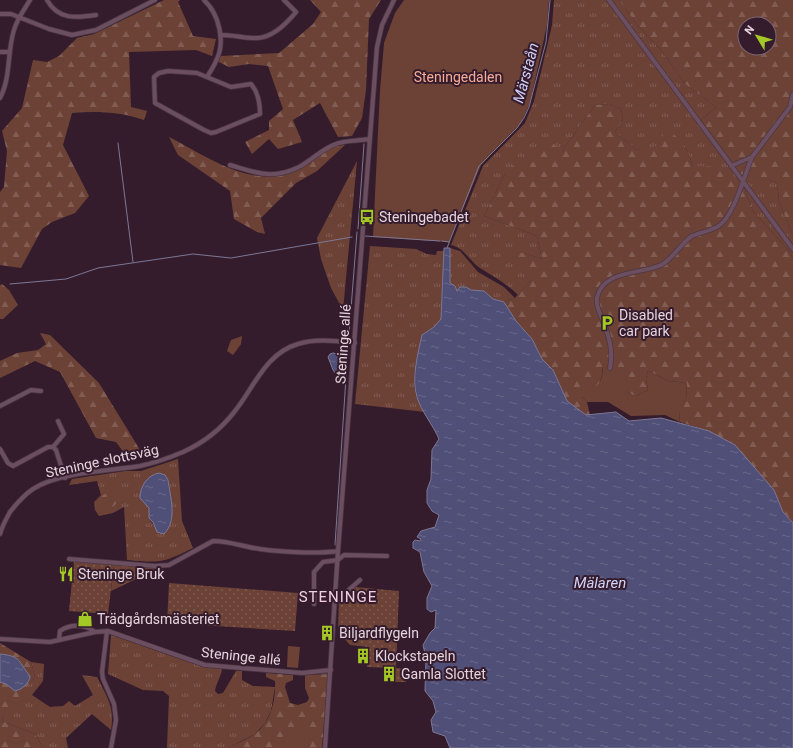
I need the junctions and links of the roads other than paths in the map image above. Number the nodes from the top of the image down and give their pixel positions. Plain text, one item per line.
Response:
1 (30, 0) edge
2 (47, 0) edge
3 (155, 0) edge
4 (284, 0) edge
5 (394, 0) edge
6 (608, 0) edge
7 (207, 1) edge
8 (0, 14) edge
9 (96, 15) dead end
10 (19, 17) junction
11 (220, 35) junction
12 (0, 52) edge
13 (10, 52) junction
14 (206, 77) junction
15 (793, 94) edge
16 (0, 98) edge
17 (369, 139) junction
18 (752, 157) junction
19 (230, 165) dead end
20 (731, 166) junction
21 (742, 181) junction
22 (793, 249) edge
23 (355, 343) junction
24 (610, 368) dead end
25 (41, 391) dead end
26 (0, 406) edge
27 (58, 421) dead end
28 (53, 448) junction
29 (0, 449) edge
30 (65, 478) junction
31 (0, 534) edge
32 (338, 551) junction
33 (387, 556) dead end
34 (69, 559) dead end
35 (338, 560) junction
36 (360, 580) dead end
37 (336, 601) junction
38 (314, 604) dead end
39 (106, 631) junction
40 (95, 632) junction
41 (0, 639) edge
42 (59, 639) junction
43 (331, 670) junction
44 (111, 748) edge
45 (325, 748) edge

1 - 10 street
2 - 9 street
3 - 10 street
4 - 11 street
5 - 17 street, Steninge allé
6 - 20 street
7 - 11 street
8 - 10 street
10 - 13 street
11 - 14 street
12 - 13 street
13 - 16 street
14 - 14 street
15 - 18 street
17 - 19 street
17 - 23 street, Steninge allé
18 - 20 street
18 - 21 street
20 - 21 street
21 - 22 street
21 - 24 street
23 - 30 street, Steninge slottsväg
23 - 32 street, Steninge allé
25 - 26 street
27 - 28 street
28 - 29 street
28 - 30 street
30 - 31 street, Steninge slottsväg
32 - 34 street
32 - 35 street, Steninge allé
33 - 35 street
35 - 37 street, Steninge allé
35 - 38 street
36 - 37 street
37 - 43 street, Steninge allé
39 - 40 street
39 - 43 street, Steninge allé
39 - 44 street
40 - 42 street
40 - 42 street
41 - 42 street
43 - 45 street, Steninge allé

